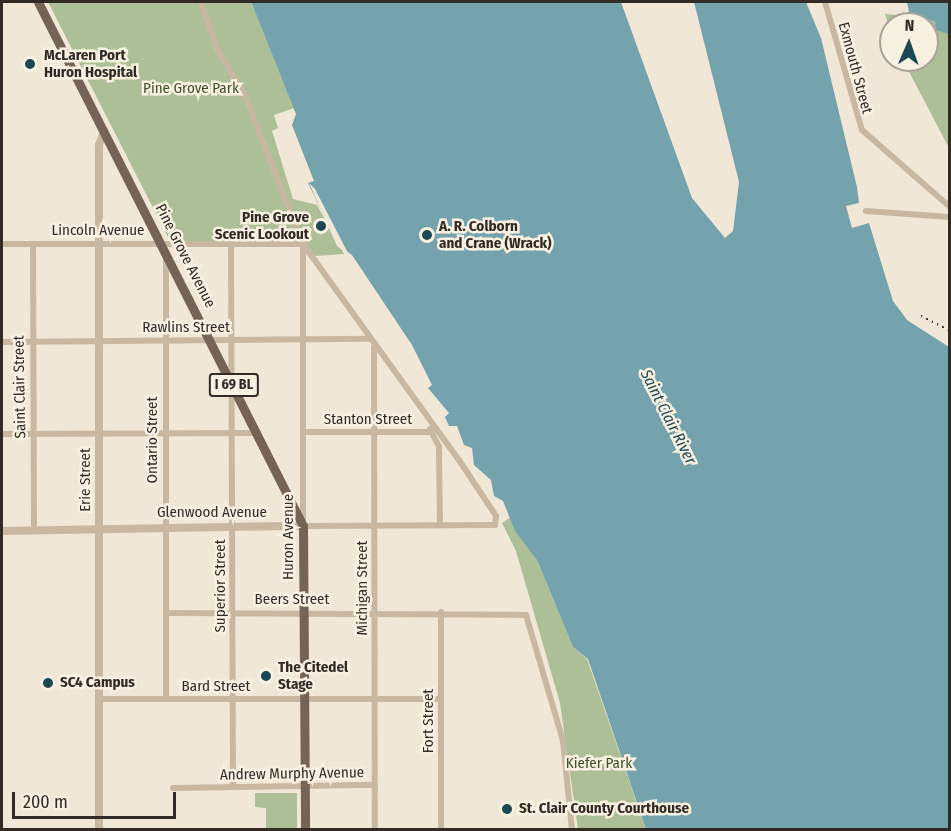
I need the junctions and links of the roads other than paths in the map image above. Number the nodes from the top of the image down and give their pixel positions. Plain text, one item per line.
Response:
1 (38, 2) edge
2 (201, 2) edge
3 (825, 2) edge
4 (104, 131) junction
5 (950, 207) edge
6 (866, 211) dead end
7 (950, 217) edge
8 (98, 243) junction
9 (231, 243) junction
10 (2, 244) edge
11 (33, 244) junction
12 (303, 244) junction
13 (165, 249) junction
14 (303, 339) junction
15 (370, 339) junction
16 (165, 340) junction
17 (211, 340) junction
18 (233, 340) junction
19 (32, 341) junction
20 (99, 341) junction
21 (2, 342) edge
22 (375, 346) junction
23 (233, 382) junction
24 (426, 417) junction
25 (303, 432) junction
26 (374, 432) junction
27 (432, 432) junction
28 (165, 433) junction
29 (233, 433) junction
30 (259, 433) junction
31 (2, 434) edge
32 (99, 434) junction
33 (33, 435) junction
34 (440, 525) junction
35 (166, 526) junction
36 (233, 526) junction
37 (303, 526) junction
38 (375, 526) junction
39 (99, 528) junction
40 (34, 530) junction
41 (2, 531) edge
42 (233, 612) junction
43 (303, 612) junction
44 (374, 612) junction
45 (441, 612) junction
46 (166, 613) junction
47 (99, 699) junction
48 (166, 699) junction
49 (232, 699) junction
50 (303, 699) junction
51 (374, 699) junction
52 (441, 699) junction
53 (375, 785) junction
54 (233, 786) junction
55 (304, 786) junction
56 (173, 788) dead end
57 (99, 830) edge
58 (305, 830) edge
59 (375, 830) edge
60 (441, 830) edge
61 (572, 830) edge

1 - 4 main road, Pine Grove Avenue / I 69 BL
2 - 12 street
3 - 5 street, Exmouth Street
4 - 8 street, Erie Street
4 - 13 main road, Pine Grove Avenue / I 69 BL
6 - 7 street
8 - 11 street, Lincoln Avenue
8 - 13 street, Lincoln Avenue
8 - 20 street, Erie Street
9 - 12 street, Lincoln Avenue
9 - 13 street, Lincoln Avenue
9 - 18 street, Superior Street
10 - 11 street, Lincoln Avenue
11 - 19 street, Saint Clair Street
12 - 14 street, Huron Avenue
12 - 15 street
13 - 16 street, Ontario Street
13 - 17 main road, Pine Grove Avenue / I 69 BL
14 - 15 street, Rawlins Street
14 - 18 street, Rawlins Street
14 - 25 street, Huron Avenue
15 - 22 street
16 - 17 street, Rawlins Street
16 - 20 street, Rawlins Street
16 - 28 street, Ontario Street
17 - 18 street, Rawlins Street
17 - 23 main road, Pine Grove Avenue / I 69 BL
18 - 23 street, Superior Street
19 - 20 street, Rawlins Street
19 - 21 street, Rawlins Street
19 - 33 street, Saint Clair Street
20 - 32 street, Erie Street
22 - 24 street
22 - 26 street, Michigan Street
23 - 29 street, Superior Street
23 - 30 main road, Pine Grove Avenue / I 69 BL
24 - 27 street
24 - 34 street, Glenwood Avenue
25 - 26 street, Stanton Street
25 - 37 street, Huron Avenue
26 - 27 street, Stanton Street
26 - 38 street, Michigan Street
27 - 34 street
28 - 29 street
28 - 32 street
28 - 35 street, Ontario Street
29 - 30 street
29 - 36 street, Superior Street
30 - 37 main road, Pine Grove Avenue / I 69 BL
31 - 33 street
32 - 33 street
32 - 39 street, Erie Street
33 - 40 street, Saint Clair Street
34 - 38 street, Glenwood Avenue
35 - 36 street, Glenwood Avenue
35 - 39 street, Glenwood Avenue
35 - 46 street, Ontario Street
36 - 37 street, Glenwood Avenue
36 - 42 street, Superior Street
37 - 38 street, Glenwood Avenue
37 - 43 main road, Huron Avenue / I 69 BL
38 - 44 street, Michigan Street
39 - 40 street, Glenwood Avenue
39 - 47 street, Erie Street
40 - 41 street, Glenwood Avenue
42 - 43 street, Beers Street
42 - 46 street, Beers Street
42 - 49 street, Superior Street
43 - 44 street, Beers Street
43 - 50 main road, Huron Avenue / I 69 BL
44 - 45 street, Beers Street
44 - 51 street, Michigan Street
45 - 52 street, Fort Street
45 - 61 street, Beers Street
46 - 48 street, Ontario Street
47 - 48 street, Bard Street
47 - 57 street, Erie Street
48 - 49 street, Bard Street
49 - 50 street, Bard Street
49 - 54 street, Superior Street
50 - 51 street, Bard Street
50 - 55 main road, Huron Avenue / I 69 BL
51 - 52 street, Bard Street
51 - 53 street, Michigan Street
52 - 60 street, Fort Street
53 - 55 street, Andrew Murphy Avenue
53 - 59 street, Michigan Street
54 - 55 street, Andrew Murphy Avenue
54 - 56 street, Andrew Murphy Avenue
55 - 58 main road, Huron Avenue / I 69 BL

